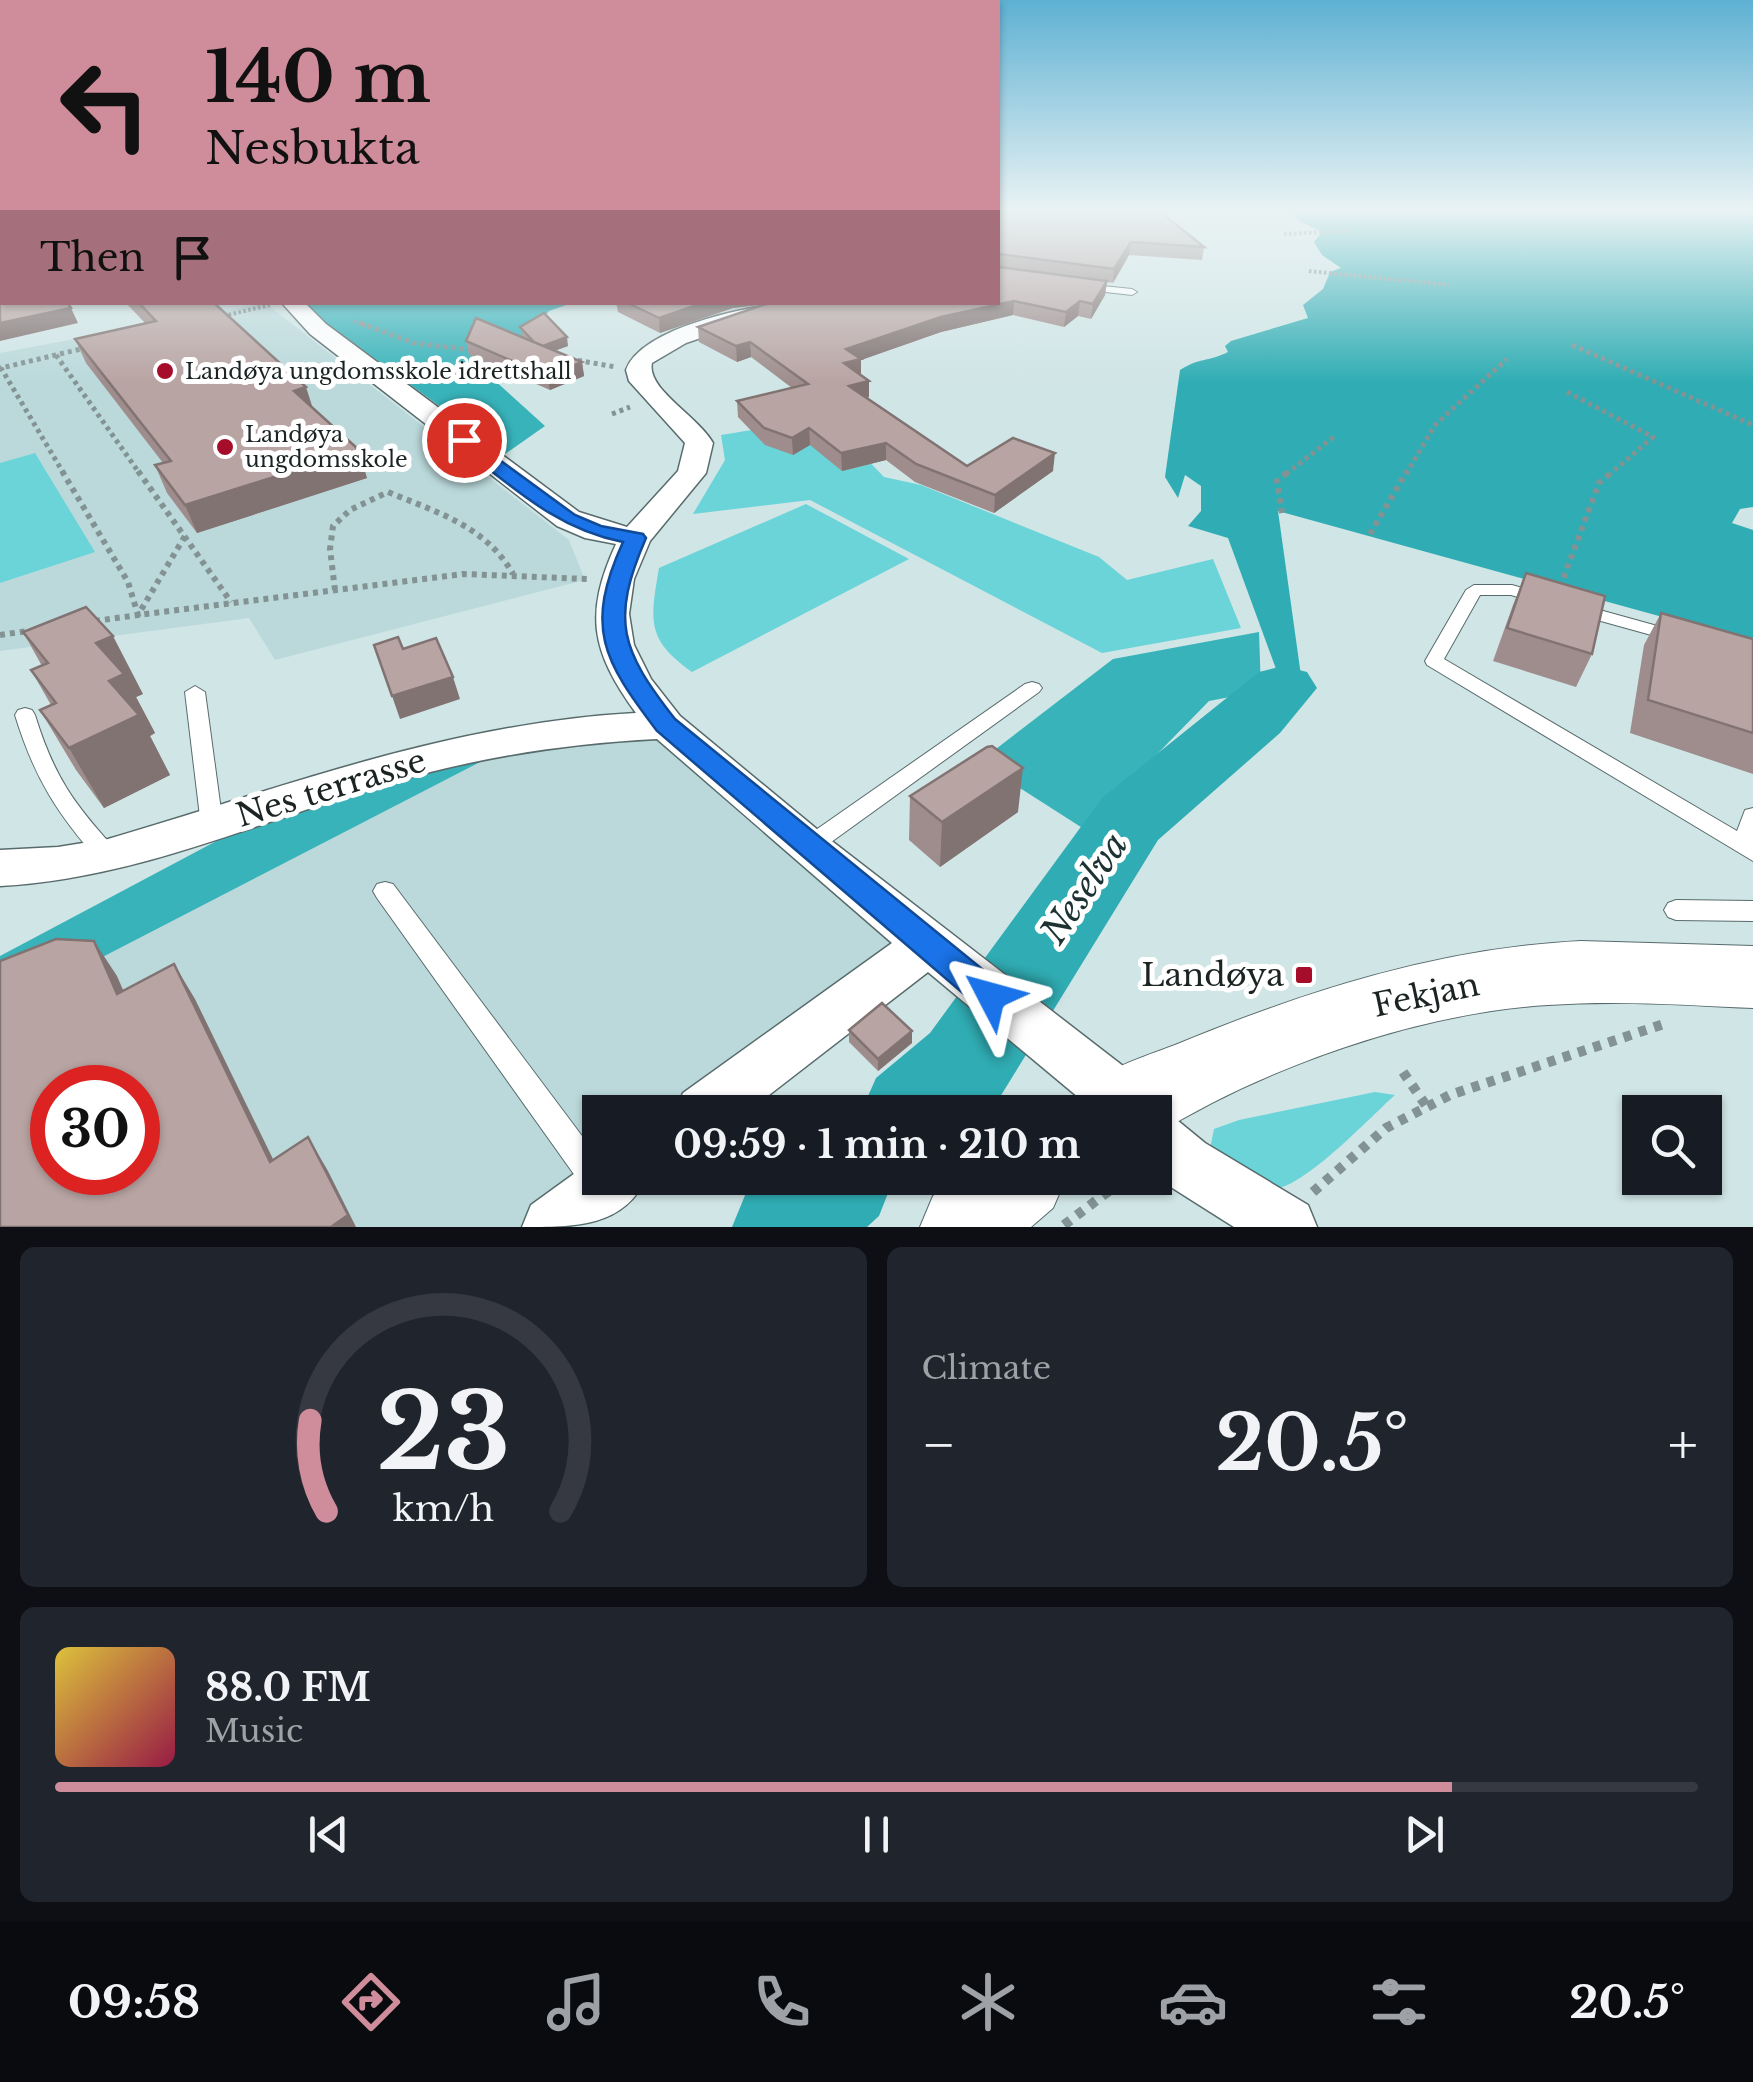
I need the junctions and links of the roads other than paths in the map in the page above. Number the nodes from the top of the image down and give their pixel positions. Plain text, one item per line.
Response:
1 (1068, 285) edge
2 (1132, 292) dead end
3 (786, 305) edge
4 (290, 306) edge
5 (636, 538) junction
6 (1697, 642) edge
7 (1032, 688) dead end
8 (196, 692) dead end
9 (25, 715) dead end
10 (666, 725) junction
11 (1753, 816) edge
12 (212, 824) junction
13 (808, 847) junction
14 (1748, 848) edge
15 (108, 856) junction
16 (0, 868) edge
17 (385, 892) dead end
18 (1676, 910) dead end
19 (1753, 911) edge
20 (945, 959) junction
21 (1753, 977) edge
22 (730, 1095) edge
23 (1111, 1095) edge
24 (1163, 1095) edge
25 (582, 1147) edge
26 (1172, 1152) edge
27 (593, 1195) edge
28 (1002, 1195) edge
29 (1274, 1216) edge
30 (553, 1227) edge
31 (964, 1227) edge

1 - 2 lane
3 - 5 street
4 - 5 street
5 - 10 street
6 - 14 lane
7 - 13 lane
8 - 12 lane
9 - 15 lane
10 - 12 street, Nes terrasse
10 - 13 street
11 - 14 lane
12 - 15 street, Nes terrasse
13 - 20 street
15 - 16 street, Nes terrasse
17 - 25 lane
18 - 19 lane
20 - 22 street
20 - 23 street
21 - 24 main road, Fekjan
26 - 29 street
27 - 30 street
28 - 31 main road

